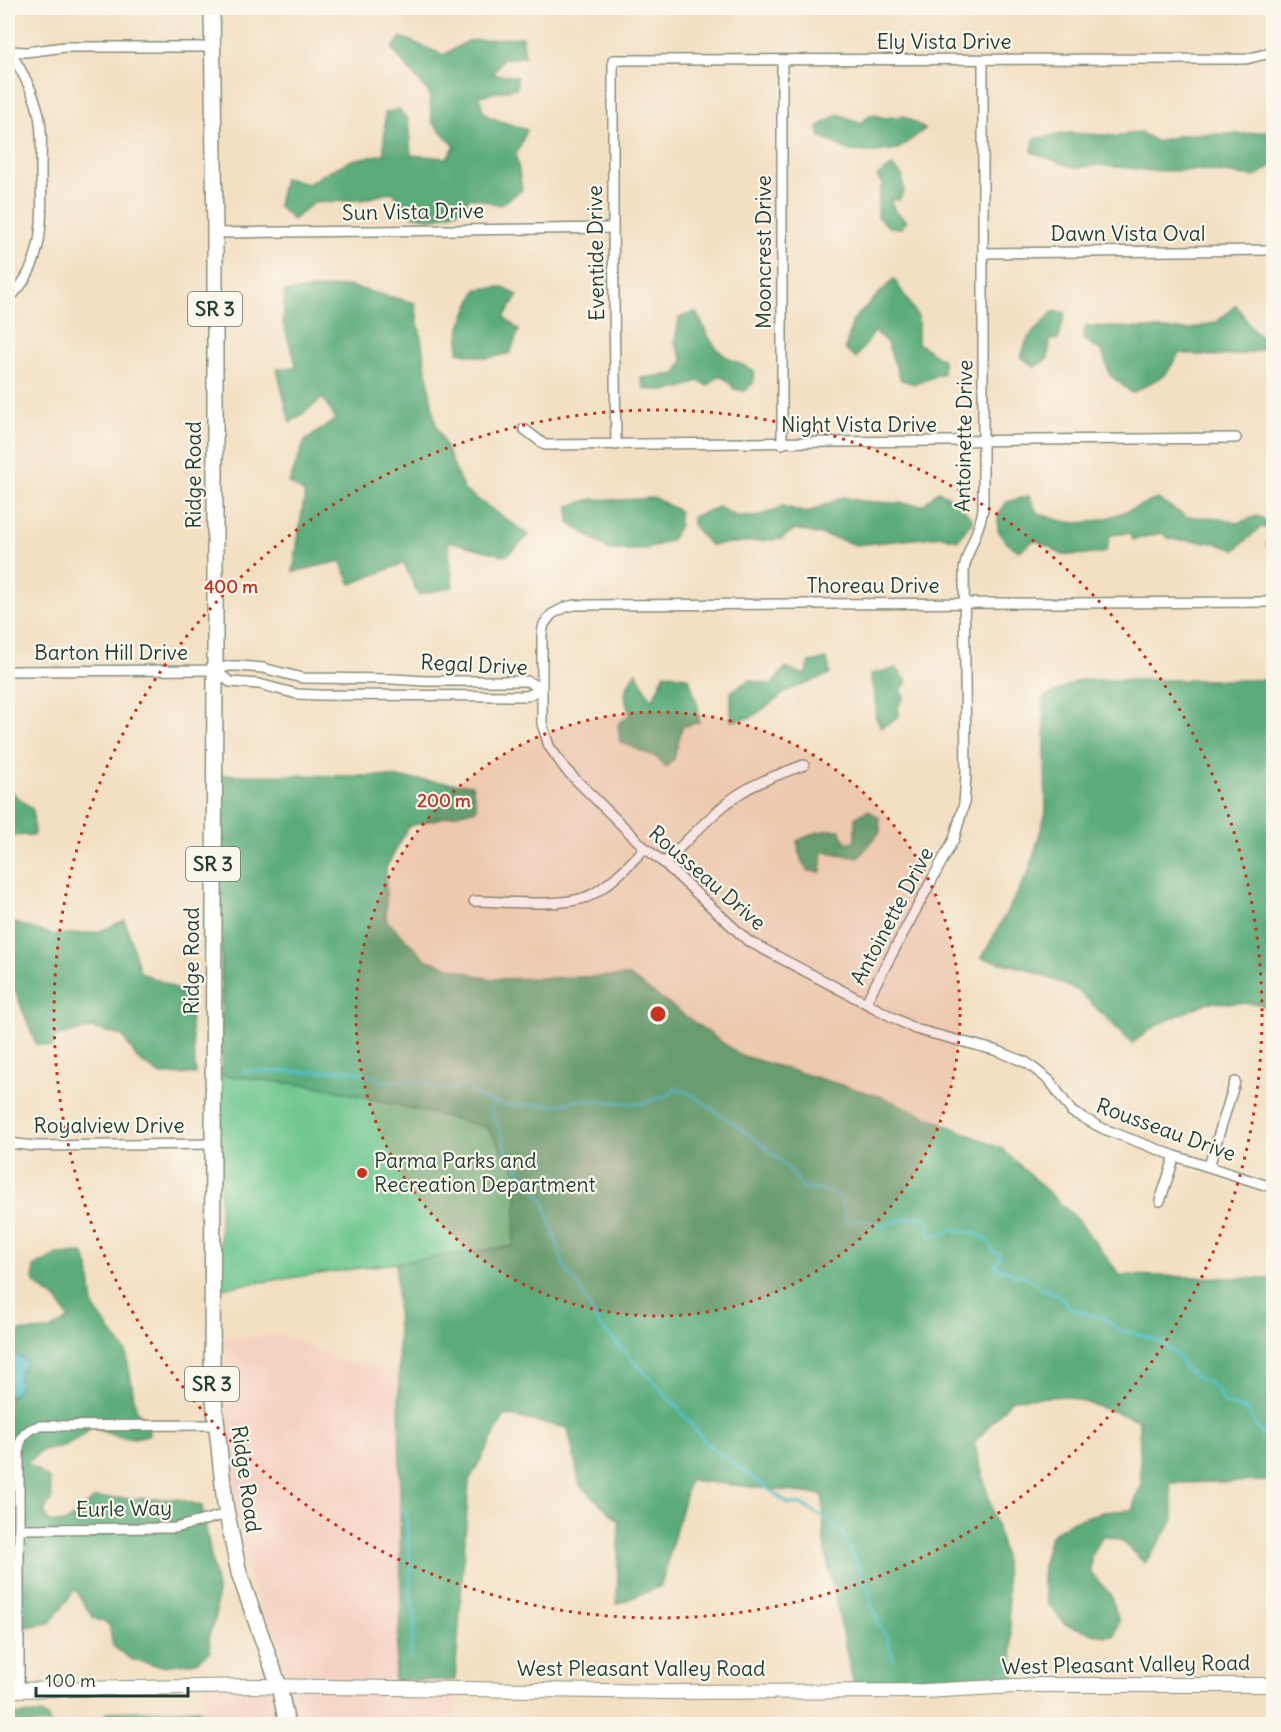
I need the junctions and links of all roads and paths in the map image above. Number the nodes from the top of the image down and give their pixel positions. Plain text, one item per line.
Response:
1 (212, 8) edge
2 (212, 47) junction
3 (9, 52) edge
4 (1274, 52) edge
5 (613, 60) joint
6 (782, 60) junction
7 (983, 60) junction
8 (613, 228) junction
9 (215, 232) junction
10 (1274, 250) edge
11 (983, 253) junction
12 (8, 299) edge
13 (524, 429) dead end
14 (1236, 438) dead end
15 (983, 442) junction
16 (782, 444) junction
17 (616, 445) junction
18 (1274, 602) edge
19 (963, 604) junction
20 (215, 670) junction
21 (8, 671) edge
22 (353, 679) junction
23 (542, 689) junction
24 (353, 695) junction
25 (804, 765) dead end
26 (645, 848) junction
27 (664, 863) junction
28 (474, 901) dead end
29 (866, 1002) junction
30 (1235, 1082) dead end
31 (8, 1143) edge
32 (212, 1144) junction
33 (1174, 1156) junction
34 (1209, 1166) junction
35 (1274, 1188) edge
36 (1160, 1201) dead end
37 (217, 1425) junction
38 (227, 1514) junction
39 (20, 1528) junction
40 (1274, 1685) edge
41 (279, 1686) junction
42 (14, 1690) edge
43 (287, 1725) edge

1 - 2 main road, Ridge Road / SR 3
2 - 3 street
2 - 9 main road, Ridge Road / SR 3
3 - 12 street
4 - 7 street, Ely Vista Drive
5 - 6 street, Ely Vista Drive
5 - 8 street, Eventide Drive
6 - 7 street, Ely Vista Drive
6 - 16 street, Mooncrest Drive
7 - 11 street, Antoinette Drive
8 - 9 street, Sun Vista Drive
8 - 17 street, Eventide Drive
9 - 20 main road, Ridge Road / SR 3
10 - 11 street, Dawn Vista Oval
11 - 15 street, Antoinette Drive
13 - 17 street, Night Vista Drive
14 - 15 street, Night Vista Drive
15 - 16 street, Night Vista Drive
15 - 19 street, Antoinette Drive
16 - 17 street, Night Vista Drive
18 - 19 street, Thoreau Drive
19 - 23 street, Thoreau Drive
19 - 29 street, Antoinette Drive
20 - 21 street, Barton Hill Drive
20 - 22 street, Regal Drive
20 - 24 street, Regal Drive
20 - 32 main road, Ridge Road / SR 3
22 - 23 street, Regal Drive
22 - 24 street
23 - 24 street, Regal Drive
23 - 26 street, Rousseau Drive
25 - 27 street
26 - 27 street, Rousseau Drive
26 - 28 street
27 - 29 street, Rousseau Drive
29 - 33 street, Rousseau Drive
30 - 34 street
31 - 32 street, Royalview Drive
32 - 37 main road, Ridge Road / SR 3
33 - 34 street, Rousseau Drive
33 - 36 street
34 - 35 street, Rousseau Drive
37 - 38 main road, Ridge Road / SR 3
37 - 39 street
38 - 39 street, Eurle Way
38 - 41 main road, Ridge Road / SR 3
39 - 42 street
40 - 41 main road, West Pleasant Valley Road
41 - 42 main road, West Pleasant Valley Road
41 - 43 main road, Ridge Road / SR 3

